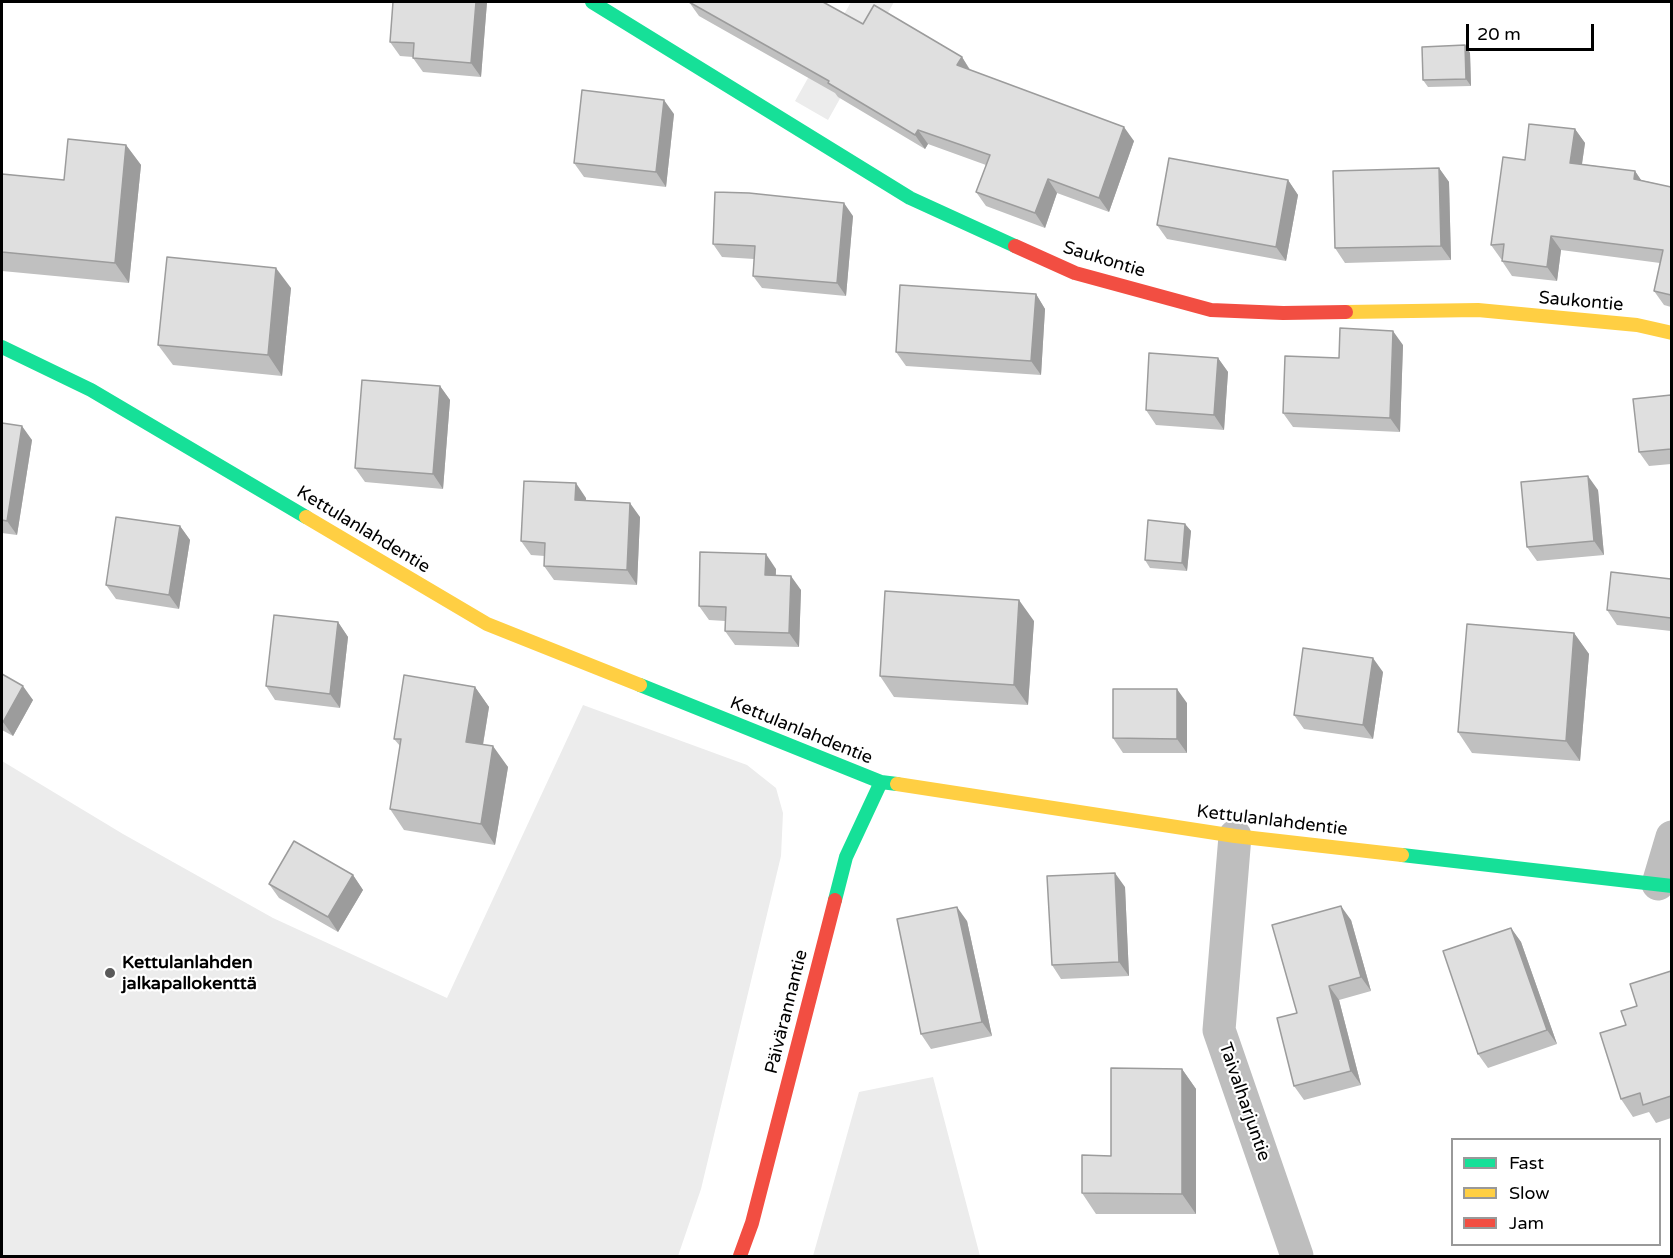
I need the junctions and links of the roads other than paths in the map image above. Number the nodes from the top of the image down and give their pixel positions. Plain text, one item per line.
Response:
1 (592, 2) edge
2 (1671, 333) edge
3 (2, 347) edge
4 (881, 782) junction
5 (1235, 836) junction
6 (1671, 837) edge
7 (1665, 885) edge
8 (740, 1257) edge
9 (1297, 1257) edge

1 - 2 street, Saukontie
3 - 4 street, Kettulanlahdentie
4 - 5 street, Kettulanlahdentie
4 - 8 street, Päivärannantie
5 - 7 street, Kettulanlahdentie
5 - 9 street, Taivalharjuntie
6 - 7 street

